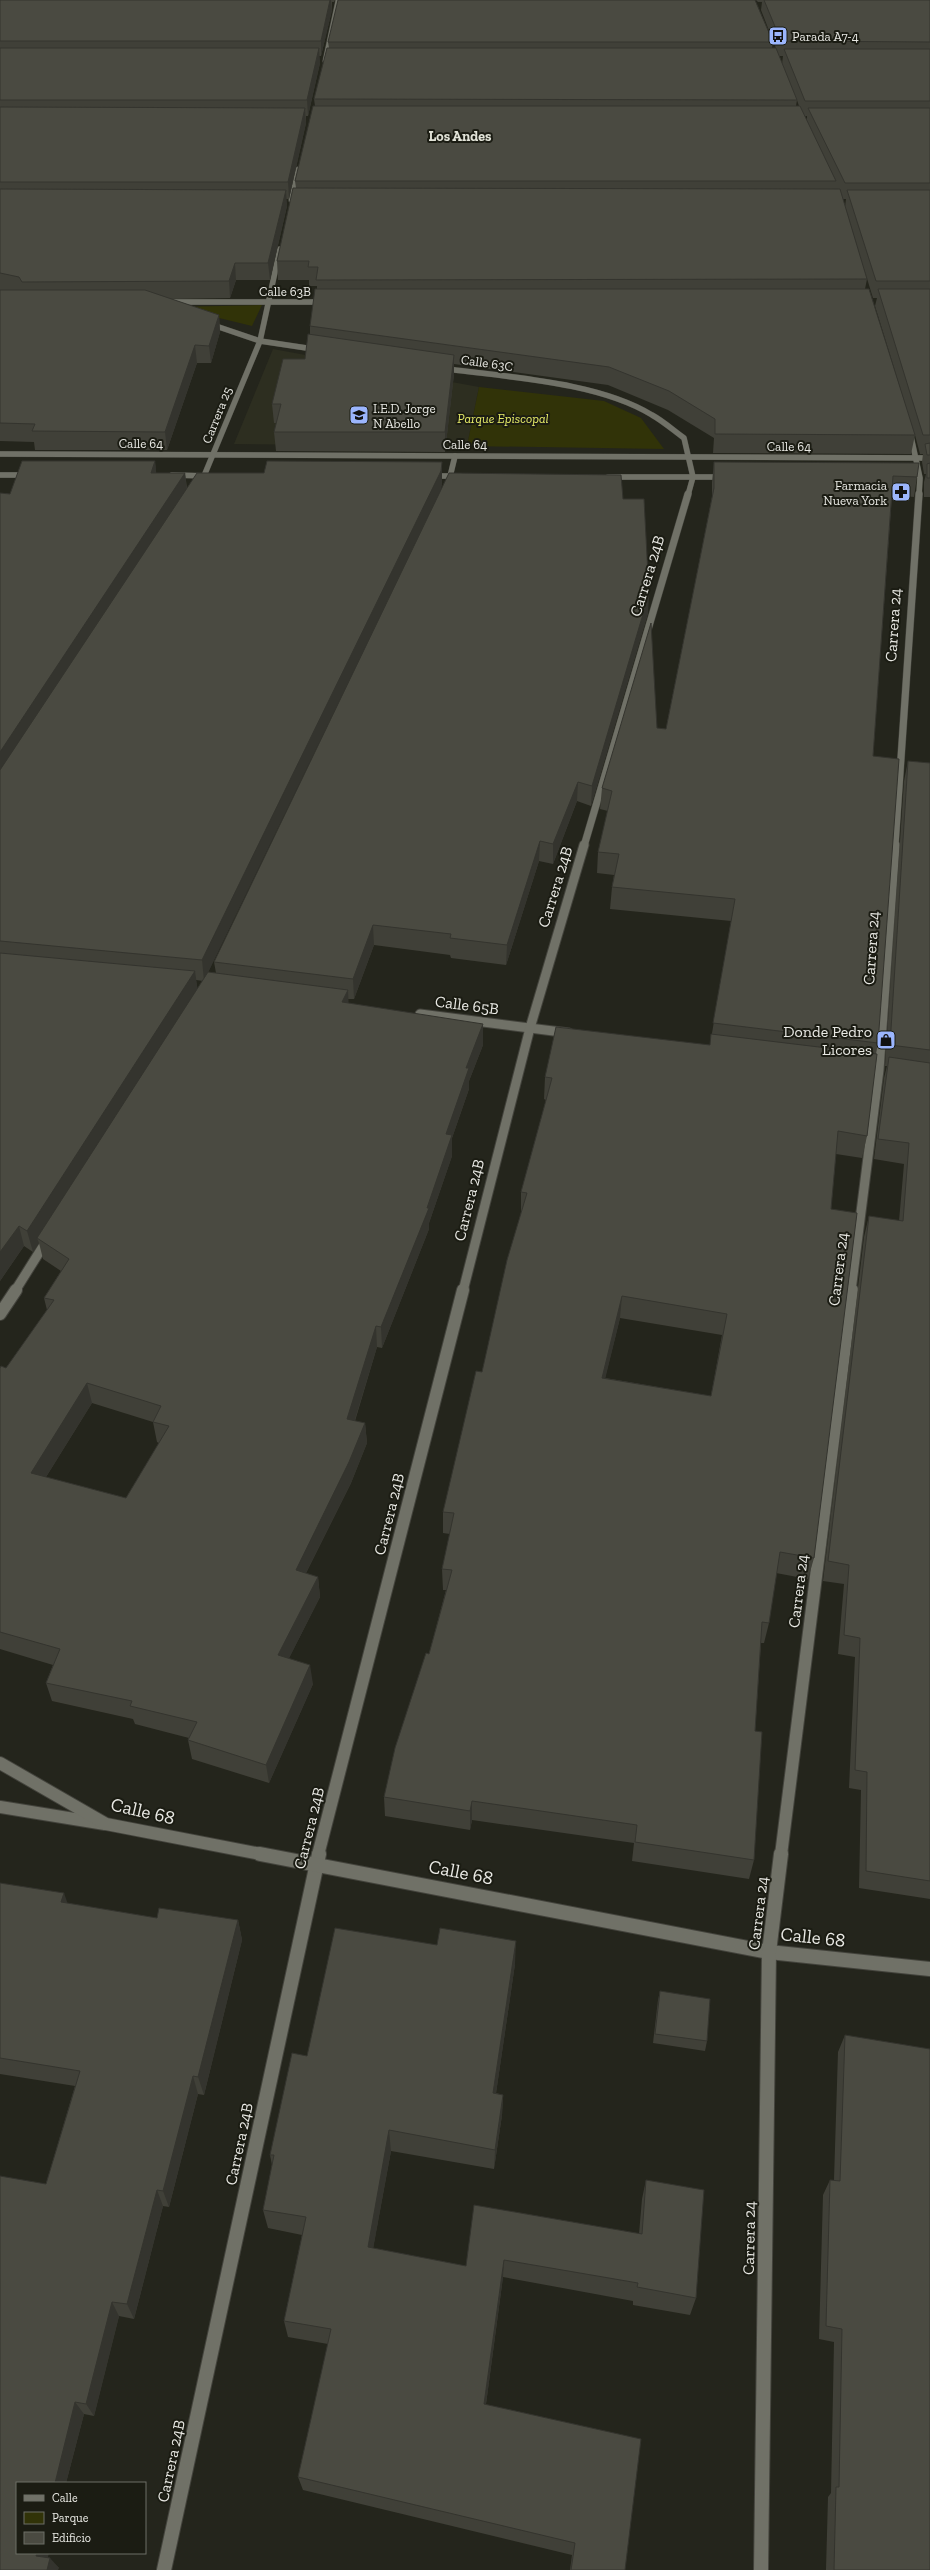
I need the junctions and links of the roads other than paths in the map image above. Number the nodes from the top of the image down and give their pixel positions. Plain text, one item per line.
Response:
1 (338, 0) edge
2 (329, 6) edge
3 (337, 6) junction
4 (344, 6) edge
5 (318, 60) edge
6 (325, 60) junction
7 (333, 60) edge
8 (324, 68) edge
9 (299, 165) edge
10 (282, 204) edge
11 (290, 204) junction
12 (298, 204) edge
13 (282, 241) edge
14 (160, 302) edge
15 (268, 302) junction
16 (332, 302) edge
17 (202, 322) edge
18 (260, 341) junction
19 (331, 351) edge
20 (433, 367) edge
21 (909, 428) edge
22 (0, 454) edge
23 (213, 455) junction
24 (455, 456) junction
25 (690, 457) junction
26 (917, 458) junction
27 (930, 458) edge
28 (0, 475) edge
29 (39, 475) edge
30 (164, 475) edge
31 (204, 476) junction
32 (219, 476) edge
33 (421, 476) edge
34 (452, 476) junction
35 (468, 476) edge
36 (600, 477) edge
37 (693, 477) junction
38 (732, 477) edge
39 (921, 478) edge
40 (199, 482) edge
41 (446, 491) edge
42 (412, 1013) edge
43 (530, 1028) junction
44 (577, 1034) edge
45 (51, 1234) edge
46 (0, 1314) edge
47 (0, 1763) edge
48 (0, 1807) edge
49 (106, 1824) junction
50 (316, 1864) junction
51 (769, 1952) junction
52 (930, 1969) edge
53 (164, 2570) edge
54 (761, 2570) edge

1 - 3 street
2 - 3 street
3 - 4 street
3 - 6 street
5 - 6 street
6 - 7 street
6 - 8 street
9 - 11 street
10 - 11 street
11 - 12 street
13 - 15 street, Carrera 25
14 - 15 street, Calle 63B
15 - 16 street, Calle 63B
15 - 18 street, Carrera 25
17 - 18 street
18 - 19 street
18 - 23 street, Carrera 25
20 - 25 street, Calle 63C
21 - 26 street, Carrera 24
22 - 23 street, Calle 64
23 - 24 street, Calle 64
23 - 31 street, Carrera 25
24 - 25 street, Calle 64
24 - 34 street
25 - 26 street, Calle 64
25 - 37 street, Calle 63C
26 - 27 street, Calle 64
26 - 39 street, Carrera 24
28 - 29 street
30 - 31 street
31 - 32 street
31 - 40 street, Carrera 25
33 - 34 street
34 - 35 street
34 - 41 street
36 - 37 street
37 - 38 street
37 - 43 street, Carrera 24B
39 - 51 street, Carrera 24
42 - 43 street, Calle 65B
43 - 44 street, Calle 65B
43 - 50 street, Carrera 24B
45 - 46 street
47 - 49 street, Calle 68
48 - 49 street
49 - 50 street, Calle 68
50 - 51 street, Calle 68
50 - 53 street, Carrera 24B
51 - 52 street, Calle 68
51 - 54 street, Carrera 24

